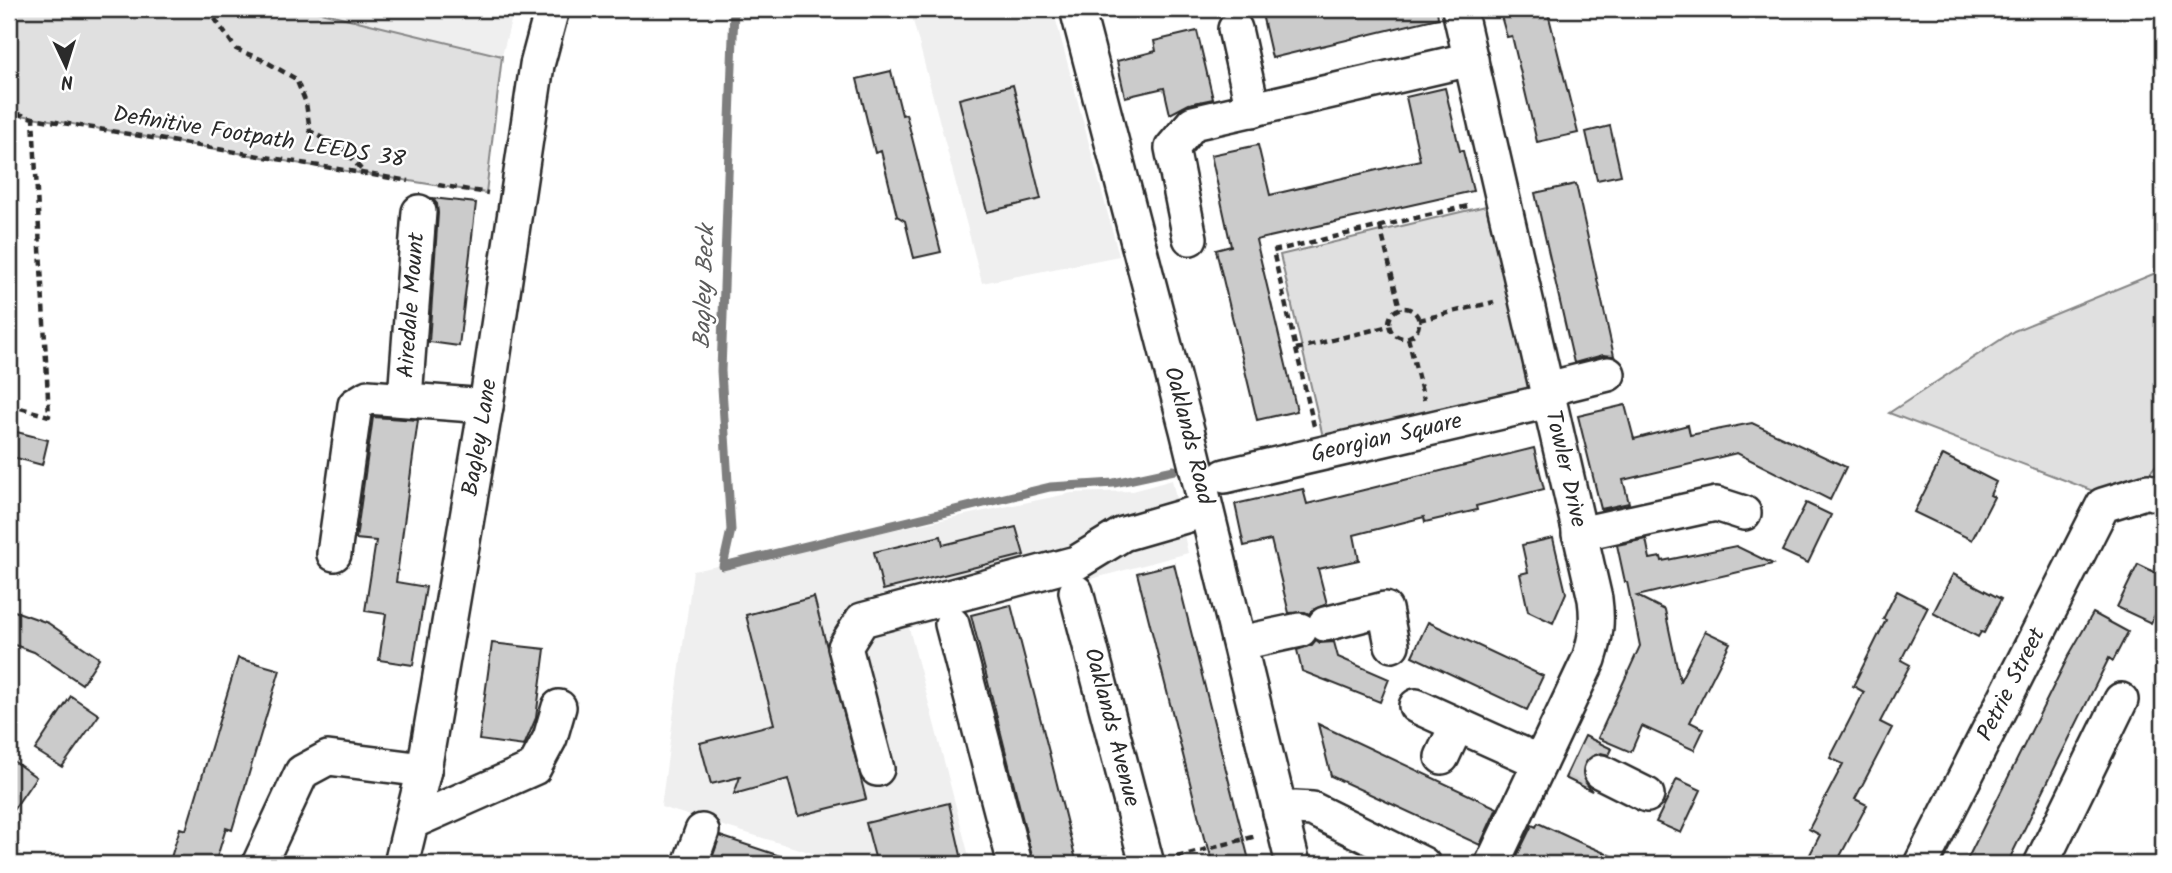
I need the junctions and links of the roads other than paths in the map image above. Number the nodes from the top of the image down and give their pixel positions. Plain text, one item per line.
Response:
1 (552, 9) edge
2 (1077, 9) edge
3 (1459, 9) edge
4 (1235, 29) dead end
5 (1471, 59) junction
6 (1253, 110) junction
7 (420, 192) road end
8 (1190, 238) dead end
9 (1608, 374) dead end
10 (1548, 395) junction
11 (405, 398) junction
12 (486, 406) junction
13 (1225, 476) dead end
14 (2163, 496) edge
15 (1206, 510) junction
16 (1744, 513) dead end
17 (1579, 534) junction
18 (334, 554) dead end
19 (1076, 592) dead end
20 (952, 624) dead end
21 (1240, 643) junction
22 (1392, 645) dead end
23 (2121, 699) dead end
24 (1416, 706) dead end
25 (559, 707) dead end
26 (1457, 725) junction
27 (1442, 757) dead end
28 (1565, 760) junction
29 (877, 769) dead end
30 (424, 770) junction
31 (1647, 795) dead end
32 (1282, 821) junction
33 (412, 822) junction
34 (702, 831) dead end
35 (1161, 861) edge
36 (259, 864) edge
37 (401, 864) edge
38 (690, 864) edge
39 (1015, 864) edge
40 (1293, 864) edge
41 (1423, 864) edge
42 (1492, 864) edge
43 (1920, 864) edge
44 (2041, 864) edge

1 - 12 street, Bagley Lane
2 - 15 street, Oaklands Road
3 - 5 street, Towler Drive
4 - 6 street
5 - 6 street
5 - 10 street, Towler Drive
6 - 8 street
7 - 11 street, Airedale Mount
9 - 10 street, Georgian Square
10 - 13 street, Georgian Square
10 - 17 street, Towler Drive
11 - 12 street, Airedale Mount
11 - 18 street, Airedale Mount
12 - 30 street, Bagley Lane
14 - 43 street, Petrie Street
15 - 21 street, Oaklands Road
15 - 29 street
16 - 17 street
17 - 28 street, Towler Drive
19 - 35 street, Oaklands Avenue
20 - 39 street
21 - 22 street
21 - 32 street, Oaklands Road
23 - 44 street
24 - 26 street
25 - 33 street
26 - 27 street
26 - 28 street
28 - 31 street
28 - 42 street, Towler Drive
30 - 33 street, Bagley Lane
30 - 36 street
32 - 40 street, Oaklands Road
32 - 41 street
33 - 37 street, Bagley Lane
34 - 38 street

